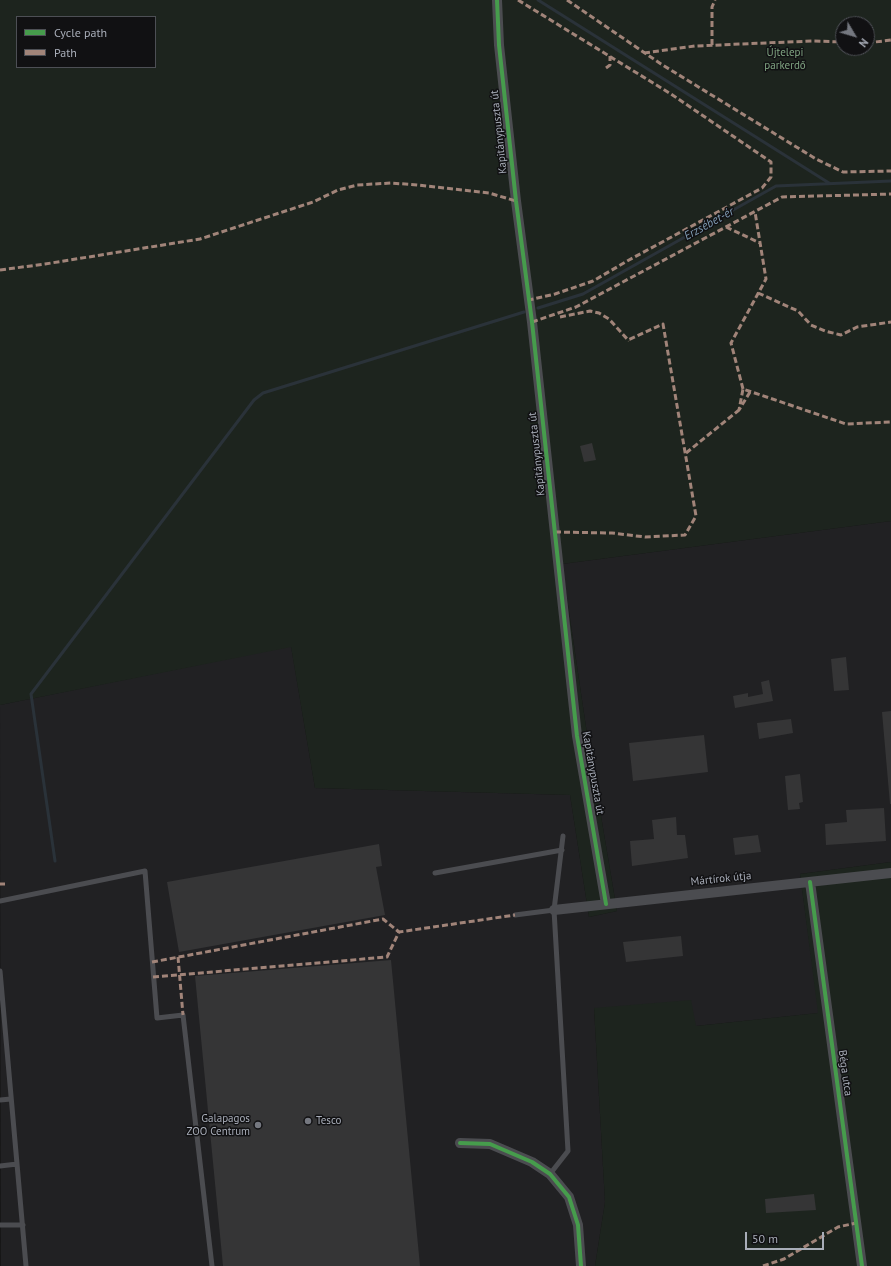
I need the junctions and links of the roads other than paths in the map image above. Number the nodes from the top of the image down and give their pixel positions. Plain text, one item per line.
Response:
1 (497, 0) edge
2 (564, 836) dead end
3 (562, 850) junction
4 (435, 873) dead end
5 (891, 873) edge
6 (810, 882) junction
7 (0, 901) edge
8 (606, 904) junction
9 (554, 910) junction
10 (514, 915) dead end
11 (0, 971) edge
12 (0, 982) edge
13 (12, 1099) junction
14 (0, 1100) edge
15 (460, 1143) dead end
16 (17, 1164) junction
17 (0, 1166) edge
18 (550, 1174) junction
19 (0, 1225) edge
20 (23, 1225) junction
21 (26, 1266) edge
22 (212, 1266) edge
23 (581, 1266) edge
24 (862, 1266) edge

1 - 8 street, Kapitánypuszta út
2 - 3 lane
3 - 4 lane
3 - 9 lane
5 - 6 street, Mártírok útja
6 - 8 street, Mártírok útja
6 - 24 street, Béga utca
7 - 22 lane
8 - 9 street, Mártírok útja
9 - 10 lane
9 - 18 lane
11 - 12 lane
12 - 13 lane
13 - 14 lane
13 - 16 lane
15 - 18 street
16 - 17 lane
16 - 20 lane
18 - 23 street
19 - 20 lane
20 - 21 lane

